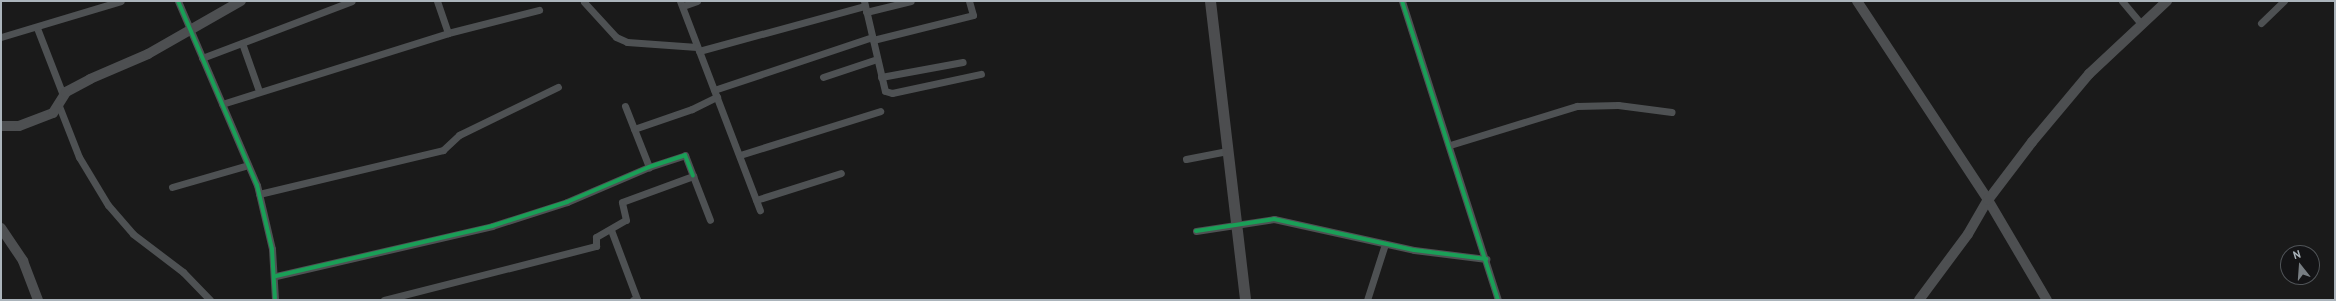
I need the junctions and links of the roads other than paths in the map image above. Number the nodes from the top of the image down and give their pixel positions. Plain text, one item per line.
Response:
1 (121, 1) edge
2 (178, 1) edge
3 (241, 1) edge
4 (352, 1) edge
5 (437, 1) edge
6 (697, 1) edge
7 (911, 1) edge
8 (969, 1) edge
9 (1210, 1) edge
10 (1402, 1) edge
11 (1857, 1) edge
12 (2122, 1) edge
13 (2167, 1) edge
14 (2284, 1) edge
15 (584, 2) edge
16 (681, 4) edge
17 (865, 6) edge
18 (539, 10) dead end
19 (2261, 23) dead end
20 (2141, 24) junction
21 (37, 28) junction
22 (189, 32) junction
23 (448, 33) junction
24 (1, 37) edge
25 (872, 39) junction
26 (242, 43) junction
27 (698, 49) junction
28 (202, 58) junction
29 (877, 59) junction
30 (963, 62) dead end
31 (981, 74) dead end
32 (823, 77) dead end
33 (881, 77) junction
34 (558, 87) dead end
35 (259, 91) junction
36 (715, 94) junction
37 (63, 95) junction
38 (222, 104) junction
39 (60, 106) junction
40 (626, 106) dead end
41 (880, 111) dead end
42 (1672, 112) dead end
43 (1, 126) edge
44 (634, 129) junction
45 (1450, 145) junction
46 (1228, 151) junction
47 (740, 155) junction
48 (1186, 159) dead end
49 (248, 165) junction
50 (649, 166) junction
51 (841, 173) dead end
52 (693, 176) junction
53 (172, 187) dead end
54 (259, 194) junction
55 (756, 200) junction
56 (1988, 200) junction
57 (760, 210) dead end
58 (710, 220) dead end
59 (1236, 226) junction
60 (1, 228) edge
61 (612, 230) junction
62 (1196, 231) dead end
63 (1385, 244) junction
64 (1486, 259) junction
65 (276, 276) junction
66 (38, 300) edge
67 (210, 300) edge
68 (276, 300) edge
69 (384, 300) edge
70 (633, 300) edge
71 (1245, 300) edge
72 (1367, 300) edge
73 (1498, 300) edge
74 (1919, 300) edge
75 (2047, 300) edge

1 - 21 street
2 - 22 street
3 - 22 main road
4 - 26 street
5 - 23 street
6 - 16 street
7 - 17 street
8 - 25 street
9 - 46 main road
10 - 45 street
11 - 56 main road
12 - 20 street
13 - 20 main road
14 - 19 street
15 - 27 street
16 - 27 street
17 - 25 street
17 - 27 street
18 - 23 street
20 - 56 main road
21 - 24 street
21 - 37 street
22 - 28 street
22 - 37 main road
23 - 35 street
25 - 29 street
25 - 36 street
26 - 28 street
26 - 35 street
27 - 36 street
28 - 38 street
29 - 32 street
29 - 33 street
30 - 33 street
31 - 33 street
34 - 54 street
35 - 38 street
36 - 44 street
36 - 47 street
37 - 39 main road
38 - 49 street
39 - 43 main road
39 - 67 street
40 - 44 street
41 - 47 street
42 - 45 street
44 - 50 street
45 - 64 street
46 - 48 street
46 - 59 main road
47 - 55 street
49 - 53 street
49 - 54 street
50 - 52 street
50 - 65 street
51 - 55 street
52 - 58 street
52 - 61 street
54 - 65 street
55 - 57 street
56 - 74 main road
56 - 75 main road
59 - 62 street
59 - 63 street
59 - 71 main road
60 - 66 main road
61 - 69 street
61 - 70 street
63 - 64 street
63 - 72 street
64 - 73 street
65 - 68 street

